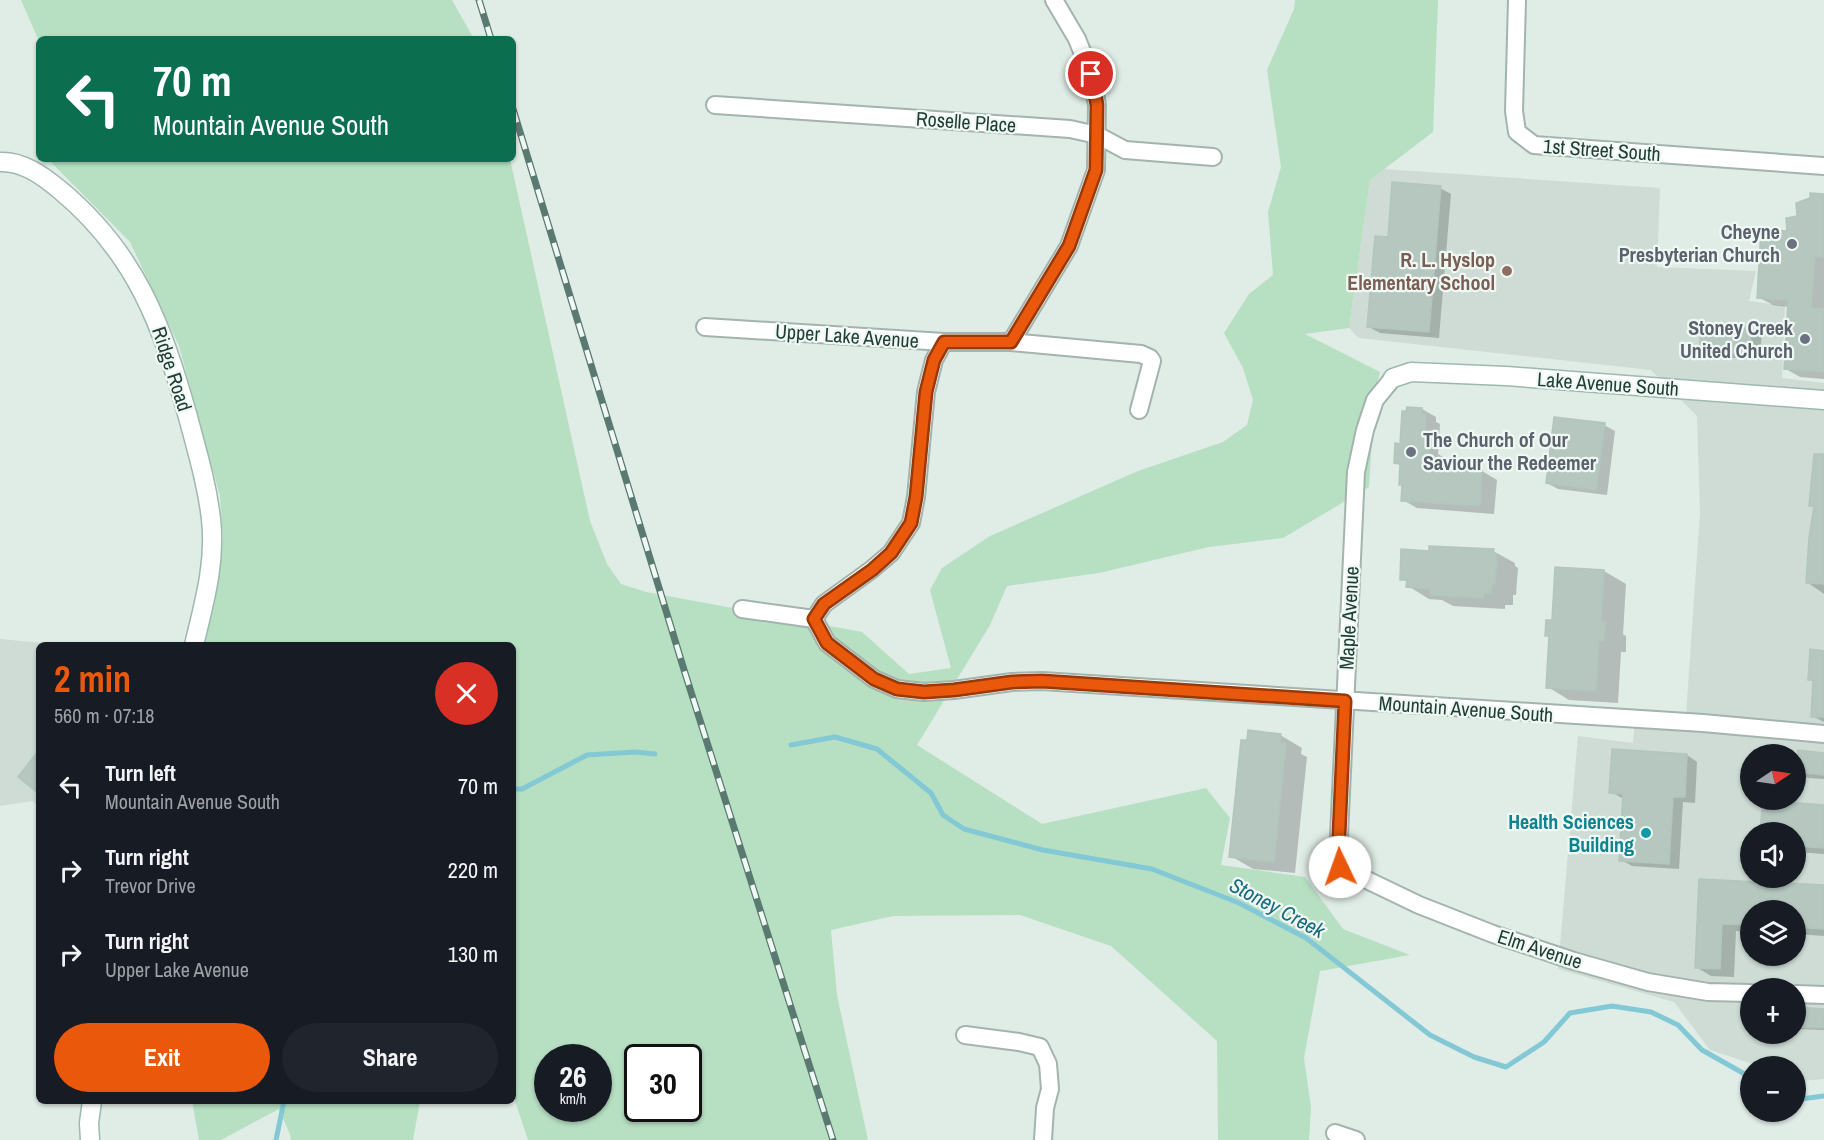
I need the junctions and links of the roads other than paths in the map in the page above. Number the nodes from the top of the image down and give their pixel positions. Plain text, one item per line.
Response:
1 (1054, 0) edge
2 (1517, 0) edge
3 (715, 105) dead end
4 (1098, 135) junction
5 (1213, 157) dead end
6 (0, 162) edge
7 (1824, 166) edge
8 (705, 327) dead end
9 (944, 342) junction
10 (1011, 342) junction
11 (1393, 378) joint
12 (1824, 400) edge
13 (1139, 410) dead end
14 (742, 609) dead end
15 (814, 619) junction
16 (195, 642) edge
17 (1345, 701) junction
18 (1824, 734) edge
19 (1340, 867) joint
20 (1740, 993) edge
21 (1806, 994) edge
22 (1824, 995) edge
23 (965, 1035) dead end
24 (92, 1104) edge
25 (1335, 1133) dead end
26 (90, 1140) edge
27 (1043, 1140) edge
28 (1356, 1140) edge

1 - 4 street
2 - 7 street, 1st Street South
3 - 4 street, Roselle Place
4 - 5 street, Roselle Place
4 - 10 street
6 - 16 main road, Ridge Road
8 - 9 street, Upper Lake Avenue
9 - 10 street, Upper Lake Avenue
9 - 15 street
10 - 13 street, Upper Lake Avenue
11 - 12 main road, Lake Avenue South
11 - 17 street, Maple Avenue
14 - 15 street
15 - 17 street, Mountain Avenue South
17 - 18 street, Mountain Avenue South
17 - 19 street, Maple Avenue
19 - 20 street, Elm Avenue
21 - 22 street
23 - 27 street
24 - 26 main road
25 - 28 street

